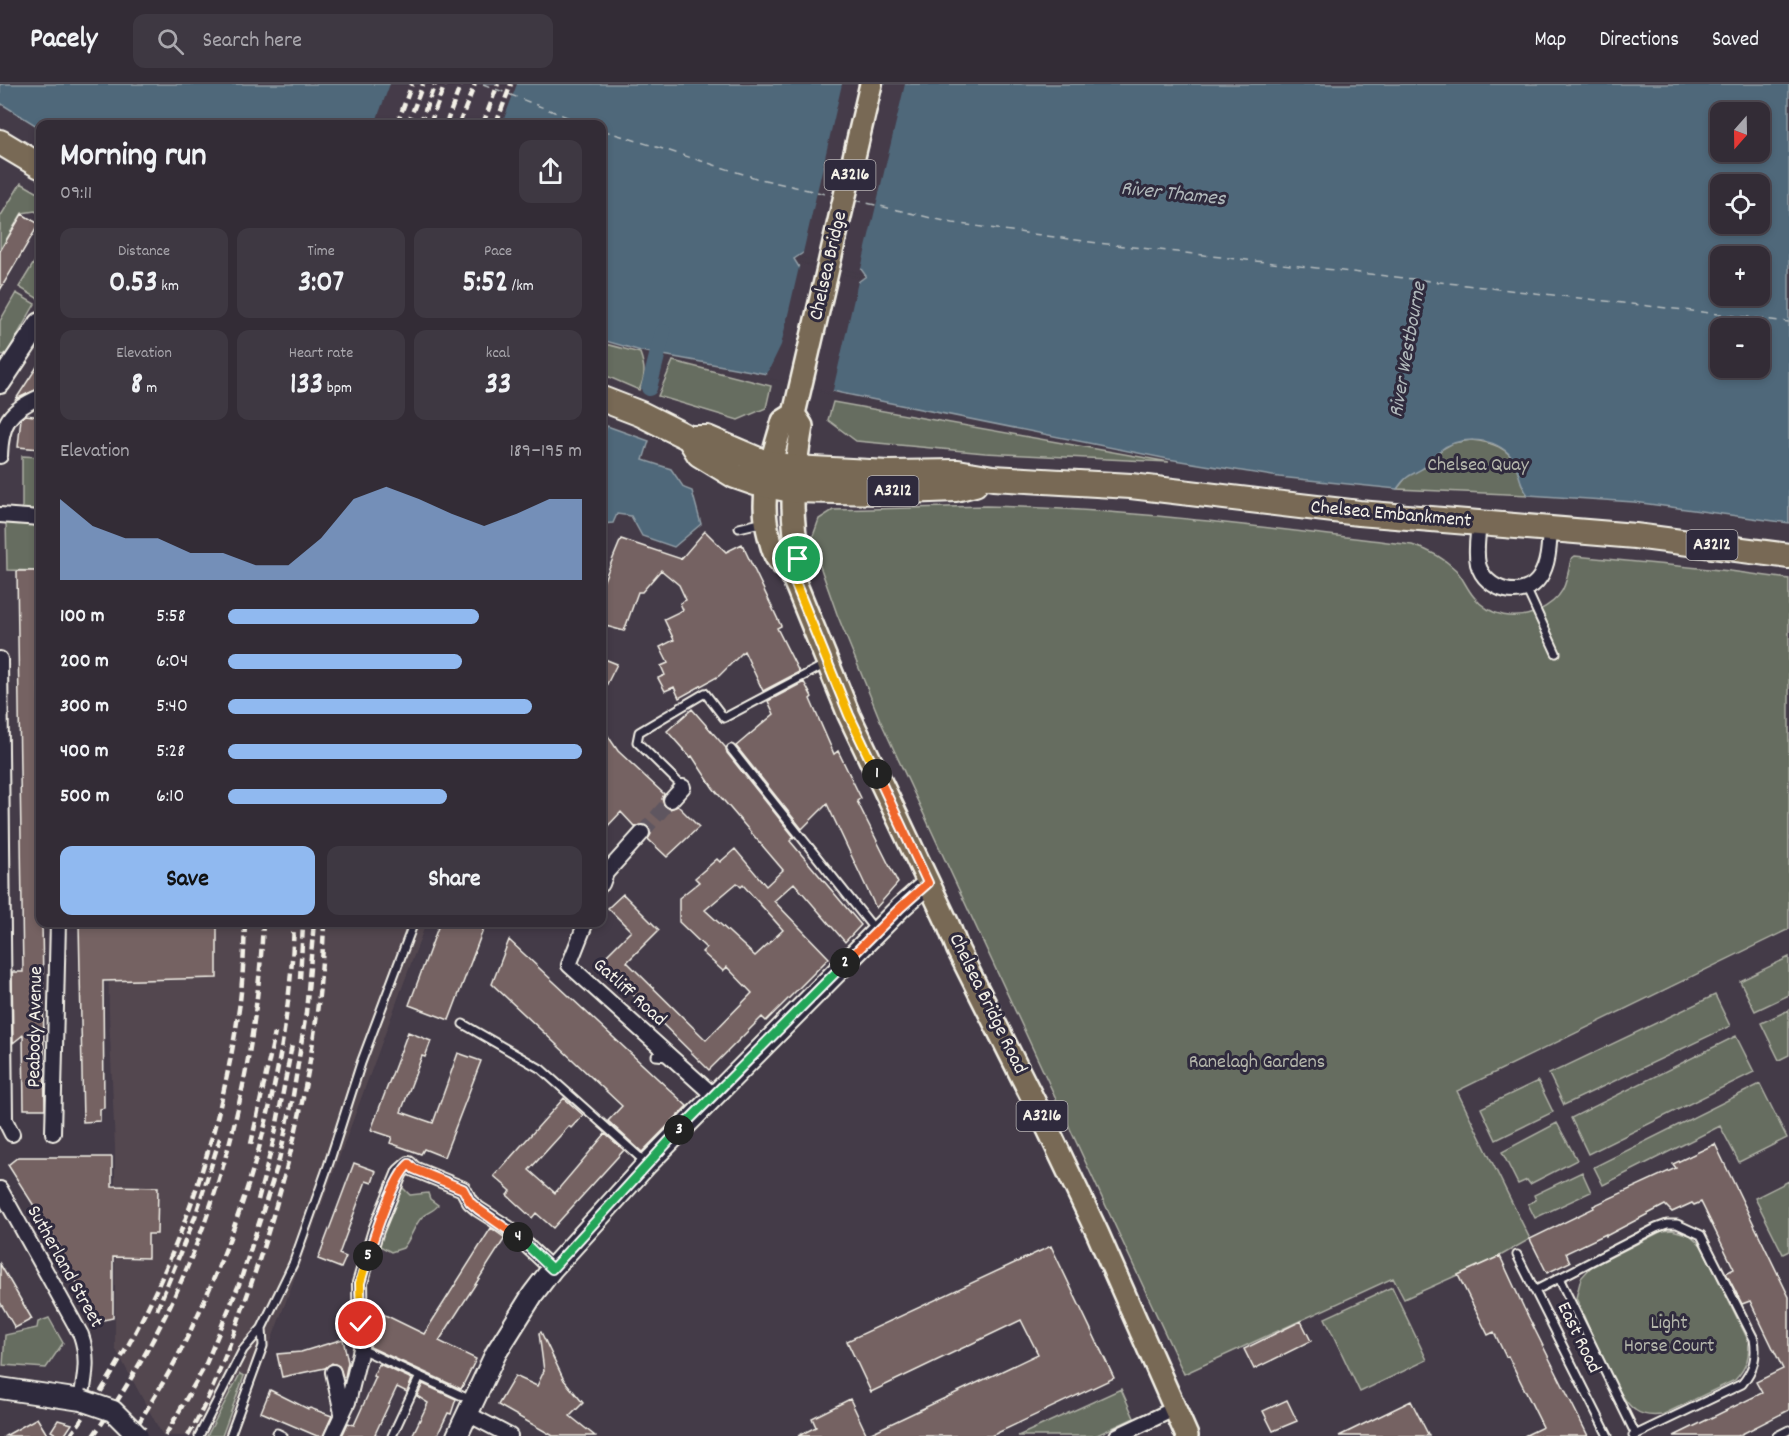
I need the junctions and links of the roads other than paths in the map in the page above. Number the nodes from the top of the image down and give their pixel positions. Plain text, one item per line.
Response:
1 (871, 84) edge
2 (0, 142) edge
3 (36, 164) edge
4 (36, 329) edge
5 (2, 376) edge
6 (36, 399) edge
7 (606, 401) edge
8 (794, 414) junction
9 (0, 456) edge
10 (768, 475) junction
11 (793, 479) junction
12 (0, 515) edge
13 (36, 518) edge
14 (1479, 523) junction
15 (767, 527) junction
16 (740, 528) dead end
17 (1550, 528) junction
18 (1789, 556) edge
19 (790, 570) junction
20 (1526, 588) junction
21 (1556, 653) dead end
22 (0, 659) edge
23 (828, 663) junction
24 (731, 749) dead end
25 (683, 787) joint
26 (671, 800) tunnel mouth
27 (642, 833) tunnel mouth
28 (606, 873) edge
29 (928, 883) junction
30 (58, 927) edge
31 (412, 927) edge
32 (584, 927) edge
33 (877, 932) junction
34 (463, 1024) dead end
35 (656, 1056) dead end
36 (671, 1057) junction
37 (713, 1095) junction
38 (3, 1120) edge
39 (53, 1133) dead end
40 (12, 1134) dead end
41 (647, 1164) junction
42 (0, 1190) edge
43 (1517, 1255) dead end
44 (552, 1269) junction
45 (1559, 1278) junction
46 (1536, 1290) junction
47 (262, 1329) junction
48 (361, 1349) junction
49 (333, 1372) dead end
50 (420, 1376) junction
51 (0, 1388) edge
52 (81, 1400) junction
53 (470, 1407) junction
54 (1174, 1409) junction
55 (342, 1413) junction
56 (1789, 1430) edge
57 (1634, 1435) edge
58 (138, 1436) edge
59 (199, 1436) edge
60 (230, 1436) edge
61 (332, 1436) edge
62 (392, 1436) edge
63 (458, 1436) edge
64 (510, 1436) edge
65 (1117, 1436) edge
66 (1187, 1436) edge
67 (1608, 1436) edge
68 (1777, 1436) edge

1 - 8 main road, Chelsea Bridge / A3216
2 - 3 highway
4 - 5 main road
6 - 9 street
7 - 10 highway, A3212
8 - 10 main road, Chelsea Bridge / A3216
8 - 11 main road, Chelsea Bridge / A3216
10 - 11 highway, A3212
10 - 15 main road, Chelsea Bridge Road / A3216
11 - 14 highway, Chelsea Embankment / A3212
11 - 19 main road, A3216
12 - 13 street
14 - 17 highway, Chelsea Embankment / A3212
14 - 20 street
15 - 16 lane
15 - 19 main road, Chelsea Bridge Road / A3216
17 - 18 highway, Chelsea Embankment / A3212
17 - 20 street
19 - 23 main road, Chelsea Bridge Road / A3216
20 - 21 lane
22 - 38 street
23 - 25 lane
23 - 29 main road, Chelsea Bridge Road / A3216
24 - 33 lane
25 - 26 street
27 - 28 street
29 - 33 main road
29 - 54 main road, Chelsea Bridge Road / A3216
30 - 39 street, Peabody Avenue
31 - 47 lane
32 - 36 street, Gatliff Road
33 - 37 main road
34 - 41 lane
35 - 36 lane, Gatliff Road
36 - 37 street, Gatliff Road
37 - 41 main road
38 - 40 street
41 - 44 main road
42 - 52 street, Sutherland Street
43 - 46 lane, East Road
44 - 48 street
44 - 53 main road
45 - 46 lane
45 - 57 lane
45 - 57 lane
46 - 67 lane, East Road
47 - 59 lane
47 - 60 lane
48 - 50 lane
48 - 55 street
49 - 55 street
50 - 53 lane
50 - 62 lane
51 - 52 main road
52 - 58 main road, bridge
53 - 63 main road
53 - 64 street
54 - 65 street
54 - 66 main road, Chelsea Bridge Road / A3216
55 - 61 street
56 - 68 lane

